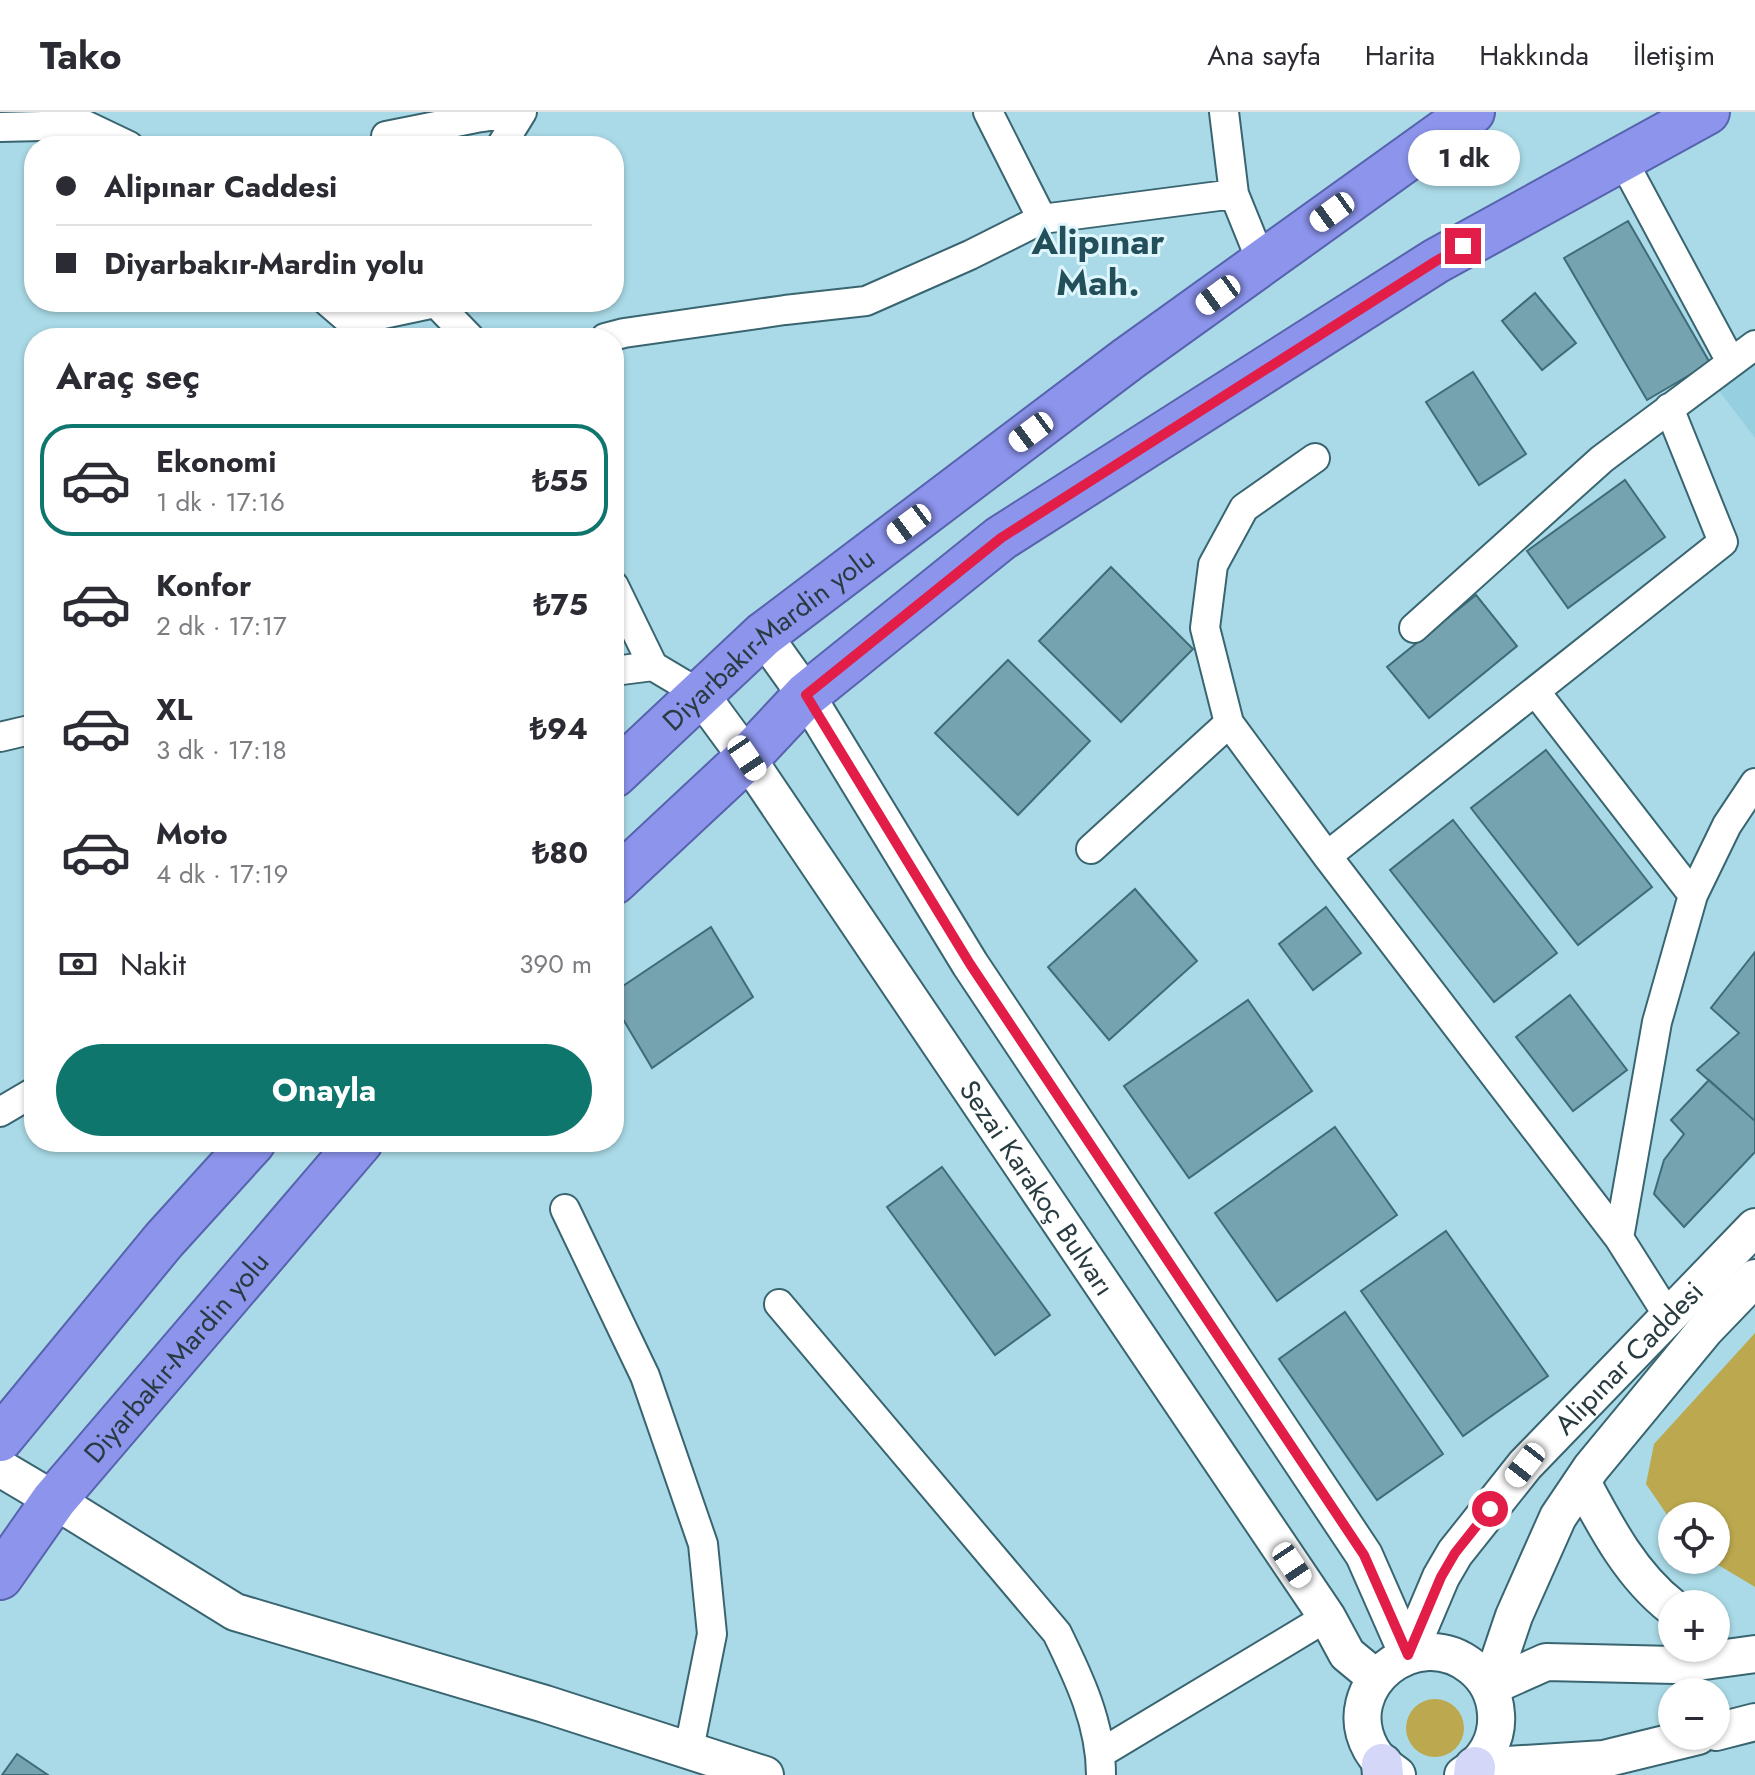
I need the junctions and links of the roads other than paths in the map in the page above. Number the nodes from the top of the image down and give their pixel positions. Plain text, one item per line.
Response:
1 (519, 112) edge
2 (988, 112) edge
3 (1224, 112) edge
4 (1472, 112) edge
5 (1707, 112) edge
6 (83, 119) edge
7 (0, 127) edge
8 (112, 136) edge
9 (386, 136) dead end
10 (506, 136) edge
11 (1622, 159) junction
12 (1234, 194) junction
13 (1042, 219) junction
14 (1262, 263) junction
15 (340, 312) edge
16 (390, 312) edge
17 (445, 312) edge
18 (460, 328) edge
19 (624, 333) edge
20 (1755, 345) edge
21 (1731, 362) junction
22 (1669, 408) junction
23 (1315, 458) dead end
24 (624, 607) edge
25 (1414, 628) dead end
26 (763, 635) junction
27 (653, 666) junction
28 (624, 670) edge
29 (1535, 691) junction
30 (700, 694) junction
31 (806, 695) junction
32 (1229, 723) junction
33 (24, 731) edge
34 (0, 737) edge
35 (747, 758) junction
36 (624, 766) edge
37 (1755, 783) edge
38 (1091, 849) dead end
39 (1327, 856) junction
40 (624, 873) edge
41 (1693, 895) junction
42 (24, 1098) edge
43 (0, 1112) edge
44 (244, 1152) edge
45 (351, 1152) edge
46 (565, 1209) dead end
47 (1755, 1227) edge
48 (1619, 1238) junction
49 (1755, 1278) edge
50 (779, 1304) dead end
51 (1669, 1317) junction
52 (0, 1439) edge
53 (0, 1468) edge
54 (1582, 1482) junction
55 (54, 1500) junction
56 (0, 1577) edge
57 (1658, 1596) edge
58 (1327, 1617) junction
59 (1730, 1642) edge
60 (1755, 1654) edge
61 (1408, 1655) junction
62 (1376, 1678) junction
63 (1490, 1687) junction
64 (1755, 1722) edge
65 (1730, 1728) edge
66 (1658, 1748) edge
67 (689, 1749) junction
68 (1101, 1764) edge
69 (1597, 1767) edge
70 (1387, 1771) edge
71 (1471, 1772) edge
72 (765, 1775) edge

1 - 9 street
1 - 10 street
2 - 13 street
3 - 12 street
4 - 14 highway, Diyarbakır-Mardin yolu
5 - 11 highway
6 - 7 street
6 - 8 street
11 - 21 street
11 - 31 highway
12 - 13 street
12 - 14 street
13 - 19 street
14 - 26 highway, Diyarbakır-Mardin yolu
15 - 16 street
17 - 18 street
20 - 21 street
21 - 22 street
22 - 25 street
22 - 29 street
23 - 32 street
24 - 27 street
26 - 30 highway, Diyarbakır-Mardin yolu
26 - 31 street
27 - 28 street
27 - 30 street
29 - 39 street
29 - 41 street
30 - 35 street, Sezai Karakoç Bulvarı
30 - 36 highway, Diyarbakır-Mardin yolu
31 - 35 highway
31 - 61 street
32 - 38 street
32 - 39 street
33 - 34 street
35 - 40 highway
35 - 58 street, Sezai Karakoç Bulvarı
37 - 41 street
39 - 48 street
41 - 48 street
42 - 43 street
44 - 52 highway
45 - 55 highway, Diyarbakır-Mardin yolu
46 - 67 street
47 - 51 street, Alipınar Caddesi
48 - 51 street
49 - 54 street, Alipınar Caddesi
50 - 68 street
51 - 61 street, Alipınar Caddesi
53 - 55 street
54 - 57 street
54 - 63 street, Alipınar Caddesi
55 - 56 highway, Diyarbakır-Mardin yolu
55 - 67 street
58 - 62 street, Sezai Karakoç Bulvarı
58 - 68 street
59 - 60 street
60 - 63 street
61 - 62 street
61 - 63 street
62 - 70 street
63 - 71 street
64 - 65 street
66 - 69 street
67 - 72 street
69 - 71 street

